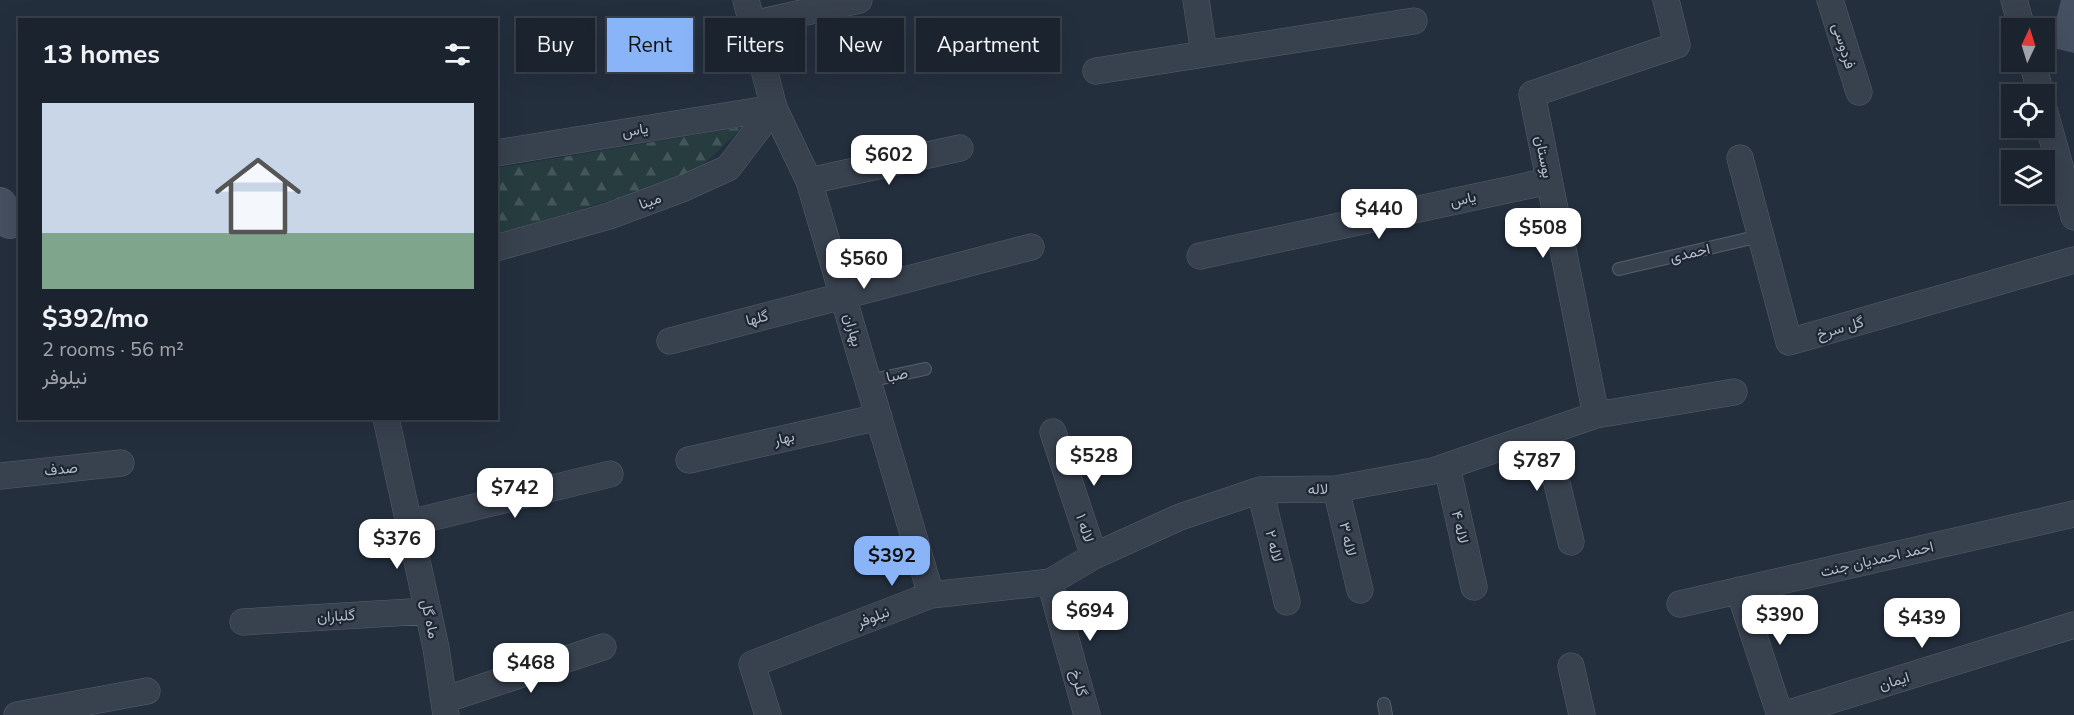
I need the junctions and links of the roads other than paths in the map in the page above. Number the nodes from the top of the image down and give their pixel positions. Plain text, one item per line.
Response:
1 (859, 0) edge
2 (1196, 0) edge
3 (1666, 0) edge
4 (1830, 0) edge
5 (2014, 0) edge
6 (750, 12) edge
7 (2019, 18) edge
8 (1414, 21) dead end
9 (1204, 53) junction
10 (1096, 71) dead end
11 (1859, 92) dead end
12 (774, 108) junction
13 (2054, 138) edge
14 (960, 148) dead end
15 (498, 153) edge
16 (1740, 158) dead end
17 (809, 181) junction
18 (1549, 181) junction
19 (2069, 183) edge
20 (2074, 217) edge
21 (1760, 236) junction
22 (498, 247) edge
23 (1031, 247) dead end
24 (1200, 256) dead end
25 (2074, 260) edge
26 (1619, 270) dead end
27 (843, 296) junction
28 (670, 341) dead end
29 (925, 369) dead end
30 (868, 381) junction
31 (1734, 392) dead end
32 (1596, 416) junction
33 (879, 417) junction
34 (386, 420) edge
35 (1053, 432) dead end
36 (1545, 433) junction
37 (689, 460) dead end
38 (122, 462) dead end
39 (1447, 466) junction
40 (610, 474) dead end
41 (0, 476) edge
42 (1336, 489) junction
43 (1260, 490) junction
44 (2074, 514) edge
45 (409, 523) junction
46 (1571, 542) dead end
47 (1094, 556) junction
48 (1050, 582) junction
49 (1474, 587) dead end
50 (1360, 590) dead end
51 (1739, 590) junction
52 (931, 595) junction
53 (1287, 602) dead end
54 (1680, 604) dead end
55 (429, 611) junction
56 (243, 622) dead end
57 (2074, 625) edge
58 (603, 647) dead end
59 (1571, 666) dead end
60 (147, 691) dead end
61 (445, 708) edge
62 (1791, 714) edge
63 (17, 715) edge
64 (768, 715) edge
65 (1088, 715) edge
66 (1582, 715) edge

1 - 6 street
2 - 9 street
3 - 18 street, بوستان
4 - 11 street, فردوسی
5 - 7 street
6 - 12 street, بهاران
8 - 9 street
9 - 10 street
12 - 15 street, یاس
12 - 17 street, بهاران
12 - 22 street, مینا
13 - 19 street
14 - 17 street
16 - 21 street, گل سرخ
17 - 27 street, بهاران
18 - 24 street, یاس
18 - 32 street, بوستان
19 - 20 street
21 - 25 street, گل سرخ
21 - 26 lane, احمدی
23 - 27 street, گلها
27 - 28 street, گلها
27 - 30 street, بهاران
29 - 30 lane, صبا
30 - 33 street, بهاران
31 - 32 street, لاله
32 - 36 street, لاله
33 - 37 street, بهار
33 - 52 street, بهاران
34 - 45 street, ماه گل
35 - 47 street, لاله ۱
36 - 39 street, لاله
36 - 46 street
38 - 41 street, صدف
39 - 42 street, لاله
39 - 49 street, لاله ۴
40 - 45 street
42 - 43 street, لاله
42 - 50 street, لاله ۳
43 - 47 street, لاله
43 - 53 street, لاله ۲
44 - 51 street, احمد احمدیان جنت
45 - 55 street, ماه گل
47 - 48 street, لاله
48 - 52 street, نیلوفر
48 - 65 street, گلرخ
51 - 54 street, احمد احمدیان جنت
51 - 62 street
52 - 64 street, نیلوفر
55 - 56 street, گلباران
55 - 61 street, ماه گل
57 - 62 street, ایمان
58 - 61 street
59 - 66 street
60 - 63 street

